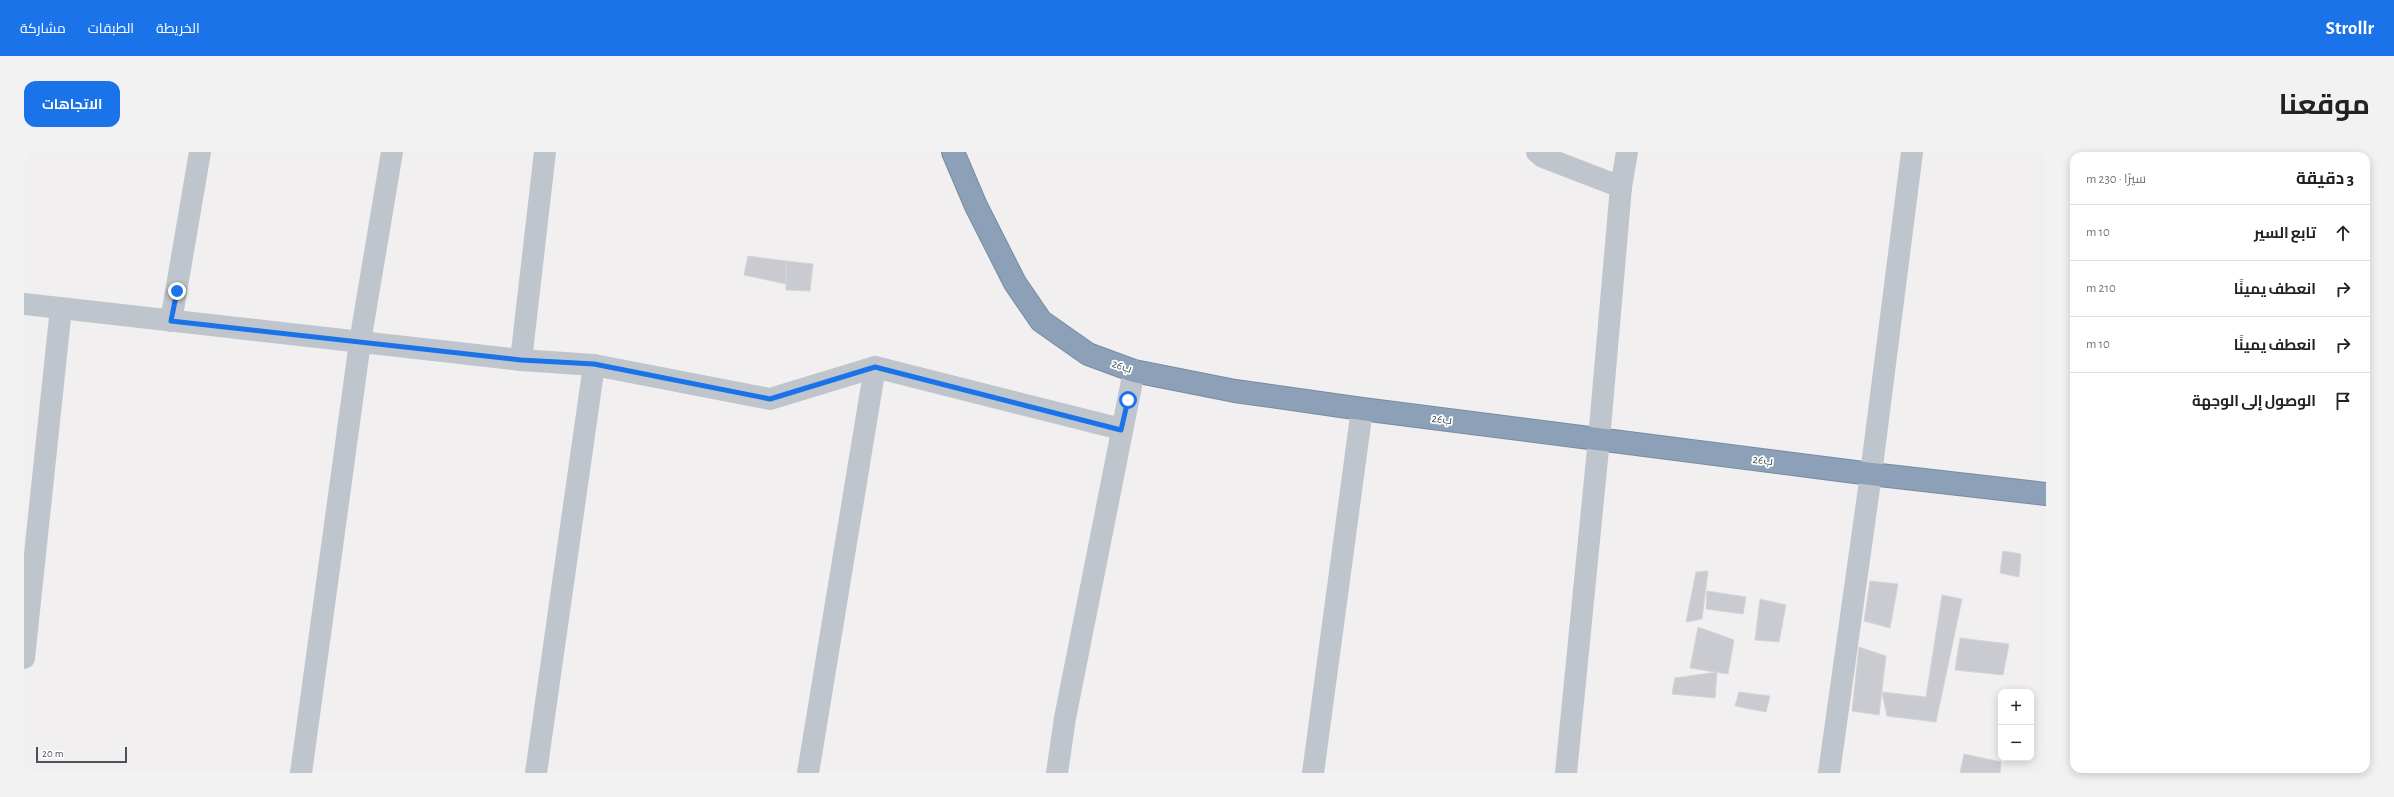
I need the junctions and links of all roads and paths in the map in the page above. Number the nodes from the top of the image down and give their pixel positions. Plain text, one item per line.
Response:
1 (200, 152) edge
2 (392, 152) edge
3 (545, 152) edge
4 (953, 152) edge
5 (1537, 152) edge
6 (1627, 152) edge
7 (1912, 152) edge
8 (1621, 187) junction
9 (24, 304) edge
10 (61, 308) junction
11 (171, 321) junction
12 (360, 342) junction
13 (521, 360) junction
14 (594, 364) junction
15 (875, 367) junction
16 (1134, 371) junction
17 (1362, 409) junction
18 (1121, 430) junction
19 (1600, 439) junction
20 (1871, 474) junction
21 (2046, 494) edge
22 (24, 658) edge
23 (301, 773) edge
24 (536, 773) edge
25 (808, 773) edge
26 (1057, 773) edge
27 (1313, 773) edge
28 (1566, 773) edge
29 (1829, 773) edge

1 - 11 street
2 - 12 street
3 - 13 street
4 - 16 highway, 26ب
5 - 8 street
6 - 8 street
7 - 20 street
8 - 19 street
9 - 10 street
10 - 11 street
10 - 22 street
11 - 12 street
12 - 13 street
12 - 23 street
13 - 14 street
14 - 15 street
14 - 24 street
15 - 18 street
15 - 25 street
16 - 17 highway, 26ب
16 - 18 street
17 - 19 highway, 26ب
17 - 27 street
18 - 26 street
19 - 20 highway, 26ب
19 - 28 street
20 - 21 highway, 26ب
20 - 29 street

